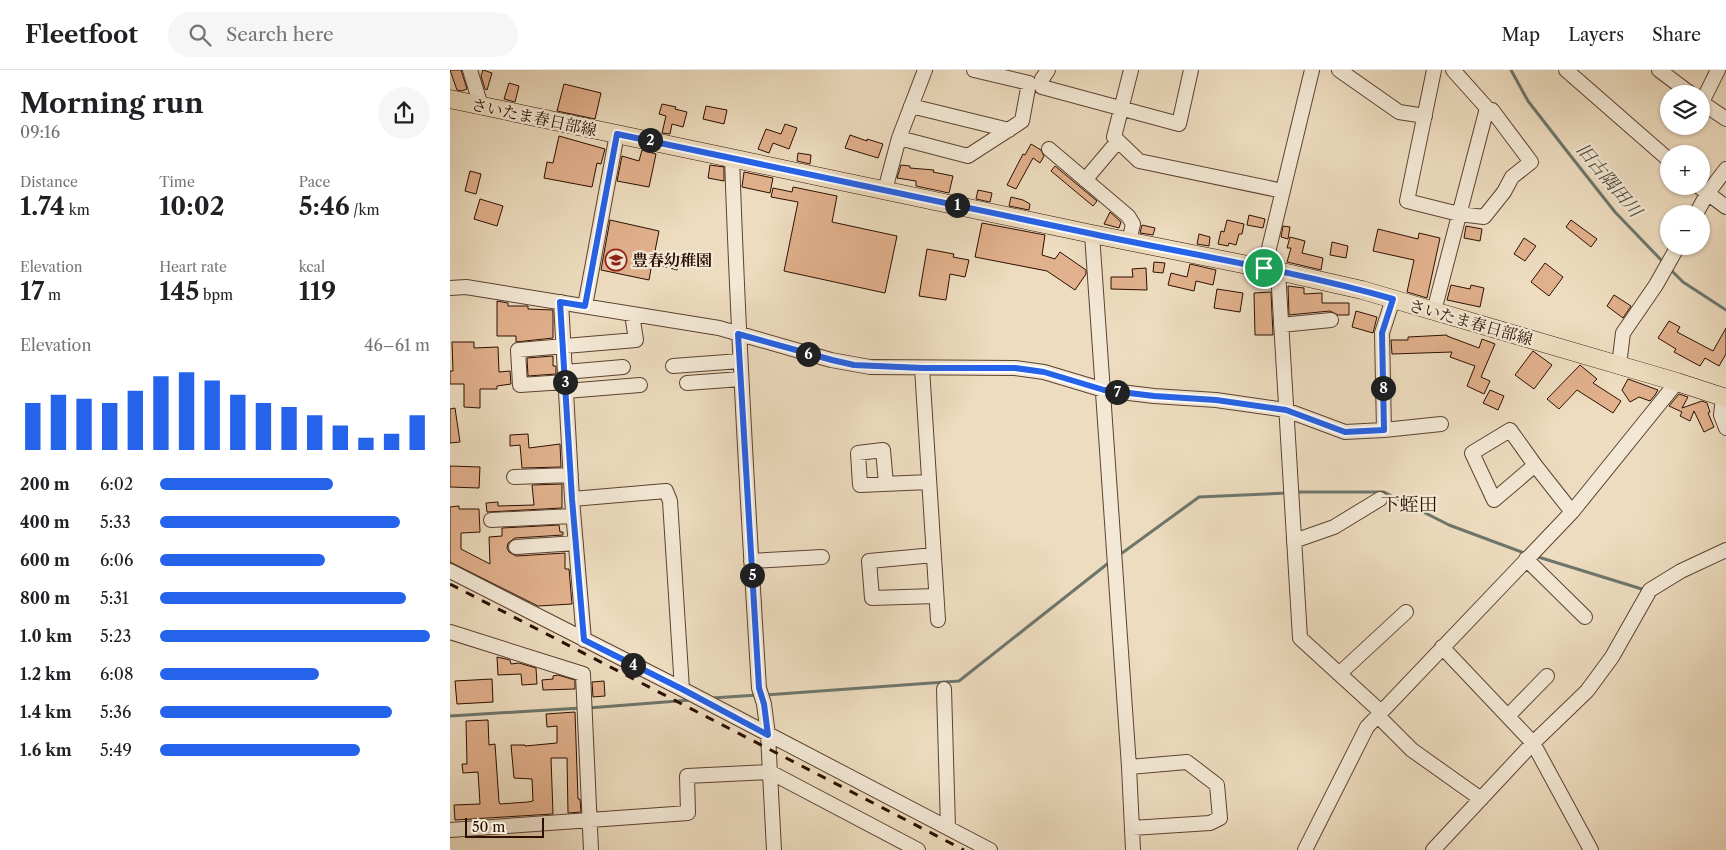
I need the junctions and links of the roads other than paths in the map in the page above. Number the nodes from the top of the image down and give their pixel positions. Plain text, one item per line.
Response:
1 (470, 70) edge
2 (925, 70) edge
3 (974, 70) edge
4 (1048, 70) edge
5 (1130, 70) edge
6 (1191, 70) edge
7 (1312, 70) edge
8 (1339, 70) edge
9 (1434, 70) edge
10 (1453, 70) edge
11 (1566, 70) edge
12 (1659, 70) edge
13 (1718, 70) edge
14 (1679, 85) edge
15 (1710, 86) edge
16 (450, 99) edge
17 (481, 106) junction
18 (910, 106) junction
19 (1710, 108) edge
20 (1122, 109) junction
21 (1486, 112) junction
22 (1425, 116) junction
23 (1726, 119) edge
24 (1009, 130) junction
25 (617, 134) junction
26 (899, 138) junction
27 (1118, 141) junction
28 (1049, 149) dead end
29 (1660, 152) edge
30 (732, 157) junction
31 (1726, 169) edge
32 (1085, 180) junction
33 (1710, 184) edge
34 (885, 190) junction
35 (1283, 191) junction
36 (1710, 195) edge
37 (1726, 207) edge
38 (1459, 214) junction
39 (1092, 234) junction
40 (1129, 242) junction
41 (1673, 255) edge
42 (1271, 270) junction
43 (450, 288) edge
44 (1393, 299) junction
45 (560, 302) junction
46 (585, 306) junction
47 (1434, 311) junction
48 (632, 314) junction
49 (1331, 320) dead end
50 (1282, 325) junction
51 (738, 334) junction
52 (563, 347) junction
53 (740, 361) junction
54 (1619, 365) junction
55 (674, 366) dead end
56 (624, 367) dead end
57 (922, 368) junction
58 (741, 379) junction
59 (565, 382) junction
60 (1676, 382) junction
61 (687, 383) dead end
62 (640, 385) dead end
63 (1104, 390) junction
64 (1725, 398) edge
65 (1286, 410) junction
66 (1441, 424) dead end
67 (1726, 428) edge
68 (1384, 430) junction
69 (1535, 465) junction
70 (571, 475) junction
71 (514, 477) dead end
72 (929, 482) junction
73 (886, 484) dead end
74 (572, 499) junction
75 (1380, 499) dead end
76 (1572, 512) junction
77 (573, 516) junction
78 (491, 520) dead end
79 (1294, 541) junction
80 (576, 543) junction
81 (516, 547) dead end
82 (1726, 550) edge
83 (934, 555) junction
84 (822, 557) dead end
85 (1526, 559) junction
86 (751, 561) junction
87 (450, 571) edge
88 (936, 596) junction
89 (1406, 612) dead end
90 (1585, 617) dead end
91 (938, 620) dead end
92 (450, 632) edge
93 (584, 640) junction
94 (1442, 647) junction
95 (1339, 674) junction
96 (1547, 676) dead end
97 (682, 689) junction
98 (944, 689) dead end
99 (1379, 714) junction
100 (1508, 716) junction
101 (768, 735) junction
102 (1533, 743) junction
103 (1129, 767) junction
104 (770, 772) junction
105 (1481, 798) junction
106 (589, 822) junction
107 (948, 828) junction
108 (1132, 828) junction
109 (450, 830) edge
110 (591, 850) edge
111 (774, 850) edge
112 (918, 850) edge
113 (990, 850) edge
114 (1133, 850) edge
115 (1305, 850) edge
116 (1433, 850) edge
117 (1590, 850) edge

1 - 17 street
2 - 18 street
3 - 24 street
4 - 20 street
5 - 20 street
6 - 20 street
7 - 35 street
8 - 22 street
9 - 22 street
10 - 21 street
11 - 29 street
12 - 14 street
13 - 15 street
16 - 17 main road, さいたま春日部線
17 - 25 main road, さいたま春日部線
18 - 24 street
18 - 26 street
19 - 23 street
20 - 27 street
21 - 38 street
21 - 38 street
22 - 38 street
24 - 26 street
25 - 30 main road, さいたま春日部線
25 - 46 street
26 - 34 street
27 - 32 street
27 - 35 street
28 - 32 street
30 - 34 main road, さいたま春日部線
30 - 51 street
31 - 33 street
32 - 40 street
34 - 39 main road, さいたま春日部線
35 - 42 street
36 - 37 street
38 - 47 street
39 - 40 main road, さいたま春日部線
39 - 63 street
40 - 42 main road, さいたま春日部線
41 - 54 street
42 - 44 main road, さいたま春日部線
42 - 50 street
43 - 45 street
44 - 47 main road, さいたま春日部線
44 - 68 street
45 - 46 street
45 - 52 street
46 - 48 street
47 - 54 main road, さいたま春日部線
48 - 51 street
48 - 52 street
49 - 50 street
50 - 65 street
51 - 53 street
51 - 57 street
52 - 59 street
52 - 59 street
53 - 55 street
53 - 58 street
54 - 60 main road, さいたま春日部線
56 - 59 street
57 - 63 street
57 - 72 street
58 - 61 street
58 - 86 street
59 - 62 street
59 - 70 street
60 - 64 main road, さいたま春日部線
60 - 76 street
63 - 65 street
63 - 103 street
64 - 67 street
65 - 68 street
65 - 79 street
66 - 68 street
69 - 69 street
69 - 76 street
70 - 71 street
70 - 74 street
72 - 73 street
72 - 83 street
74 - 77 street
74 - 97 street
75 - 79 street
76 - 85 street
77 - 78 street
77 - 80 street
79 - 95 street
80 - 81 street
80 - 93 street
82 - 102 street
83 - 88 street
83 - 88 street
84 - 86 street
85 - 90 street
85 - 94 street
86 - 101 street
87 - 93 street
88 - 91 street
89 - 95 street
92 - 106 street
93 - 97 street
94 - 99 street
94 - 100 street
95 - 99 street
96 - 100 street
97 - 101 street
98 - 107 street
99 - 105 street
99 - 115 street
100 - 102 street
101 - 104 street
101 - 107 street
102 - 105 street
102 - 117 street
103 - 108 street
103 - 108 street
104 - 106 street
104 - 111 street
104 - 112 street
105 - 116 street
106 - 109 street
106 - 110 street
107 - 113 street
108 - 114 street

